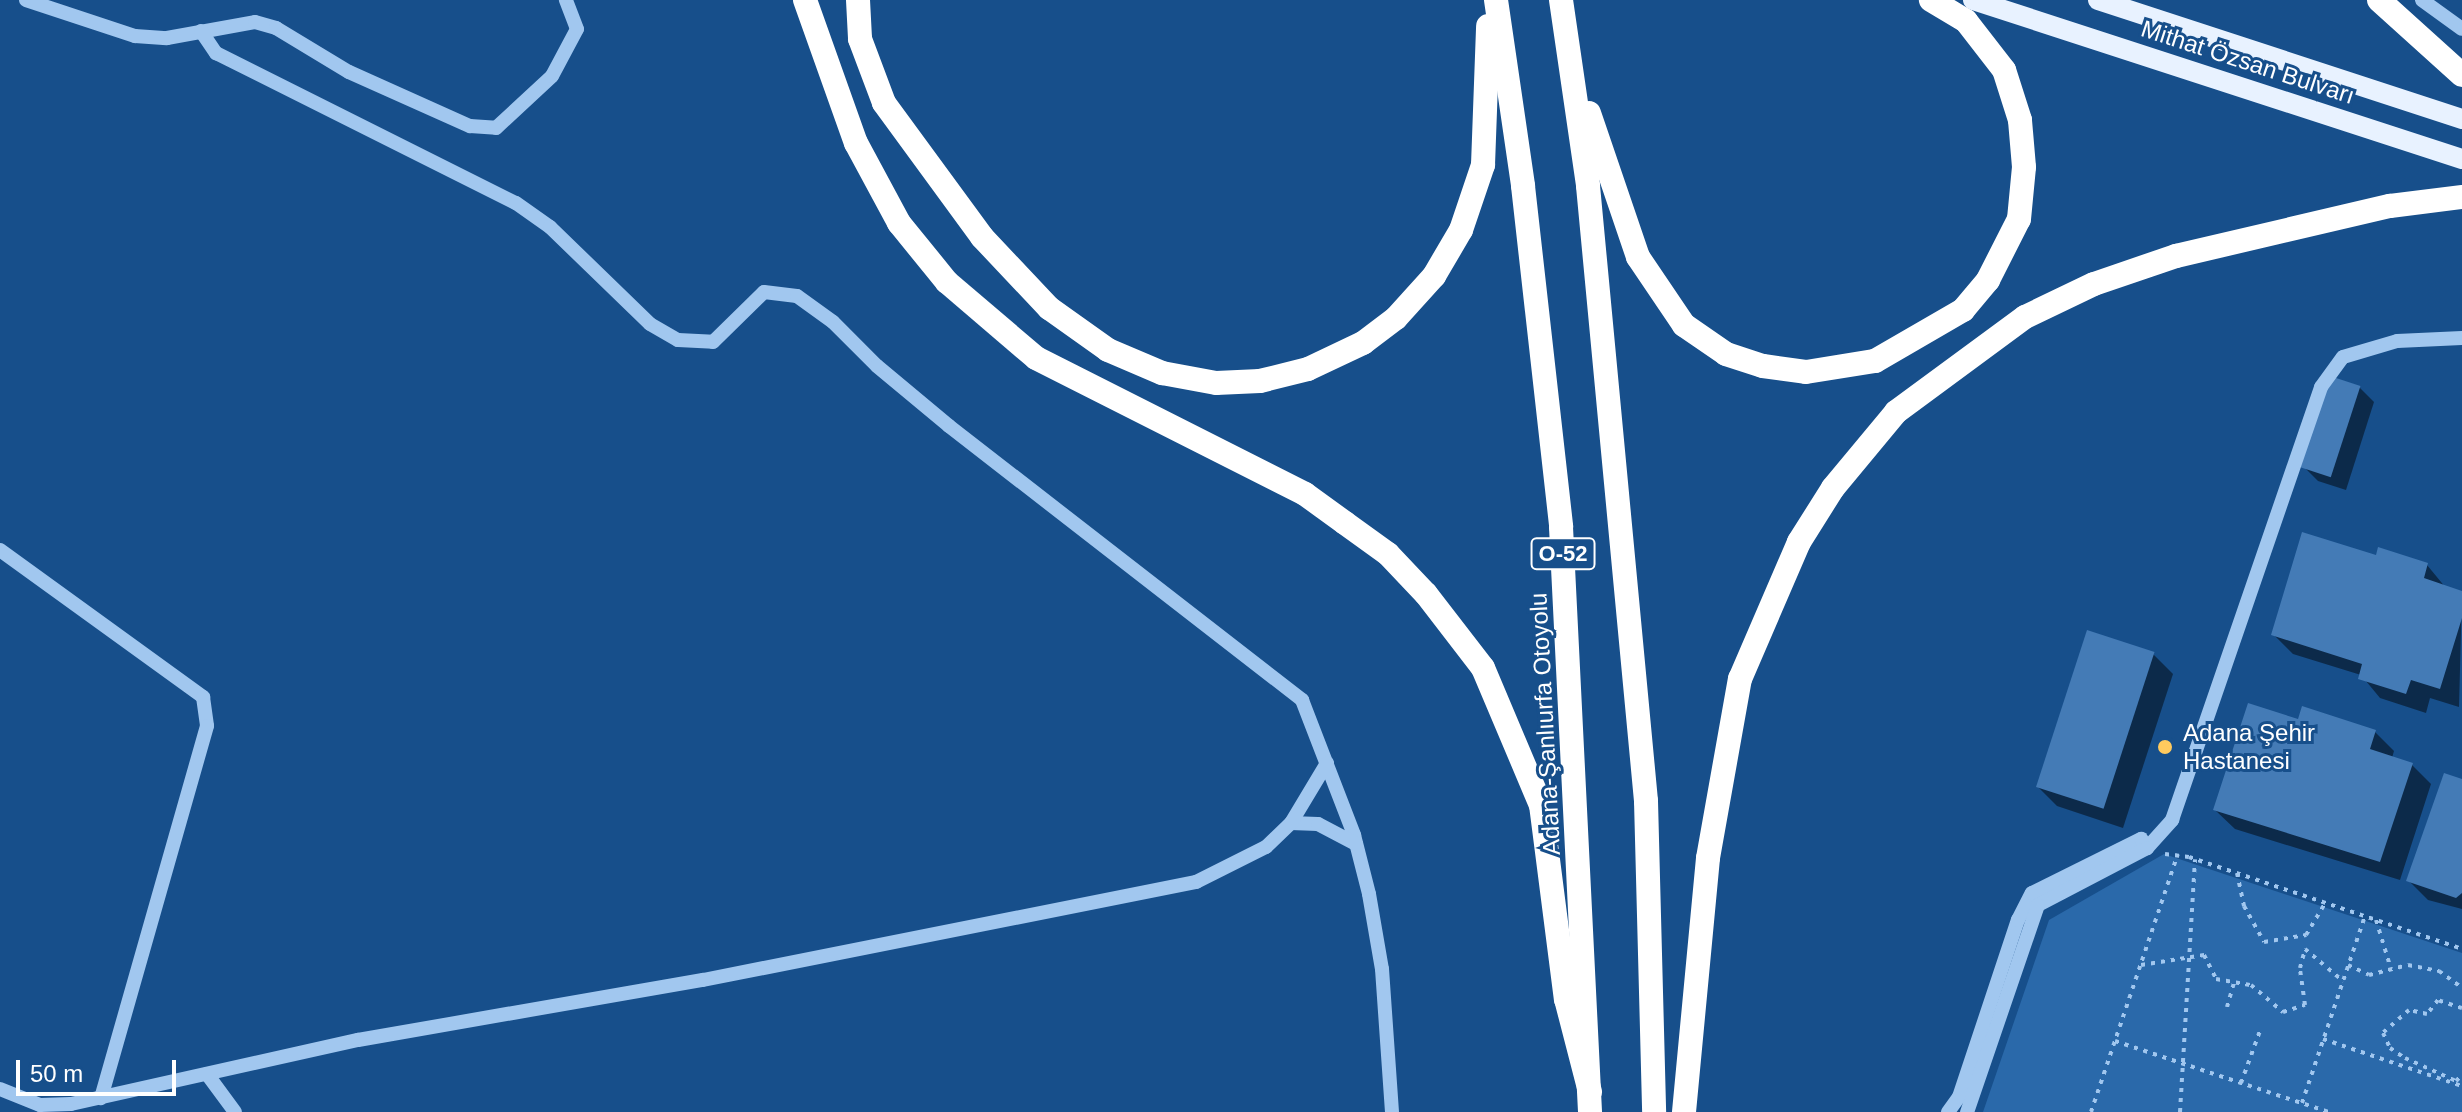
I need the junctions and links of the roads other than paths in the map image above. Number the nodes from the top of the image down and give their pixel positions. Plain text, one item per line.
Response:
1 (26, 0) edge
2 (566, 0) edge
3 (805, 0) edge
4 (858, 0) edge
5 (1488, 0) edge
6 (1496, 0) edge
7 (1561, 0) edge
8 (1931, 0) edge
9 (1973, 0) edge
10 (2098, 0) edge
11 (2379, 0) edge
12 (2422, 0) edge
13 (2462, 29) edge
14 (201, 31) junction
15 (1567, 41) junction
16 (2462, 75) edge
17 (2462, 119) edge
18 (2462, 159) edge
19 (2462, 197) edge
20 (2462, 338) edge
21 (0, 550) edge
22 (1327, 763) junction
23 (1291, 823) junction
24 (1356, 844) junction
25 (2154, 851) junction
26 (207, 1074) junction
27 (0, 1089) edge
28 (101, 1098) junction
29 (1590, 1102) edge
30 (235, 1112) edge
31 (1392, 1112) edge
32 (1654, 1112) edge
33 (1684, 1112) edge
34 (1948, 1112) edge
35 (1967, 1112) edge

1 - 14 street
2 - 14 street
3 - 29 highway
4 - 5 highway
6 - 29 highway, Adana-Şanlıurfa Otoyolu / O-52
7 - 15 highway, O-52
8 - 15 highway
9 - 18 main road, Mithat Özsan Bulvarı
10 - 17 main road, Mithat Özsan Bulvarı
11 - 16 highway
12 - 13 street
14 - 22 street
15 - 32 highway, O-52
19 - 33 highway
20 - 25 street
21 - 28 street
22 - 23 street
22 - 24 street
23 - 24 street
23 - 26 street
24 - 31 street
25 - 34 street
25 - 35 street
26 - 28 street
26 - 30 street
27 - 28 street

